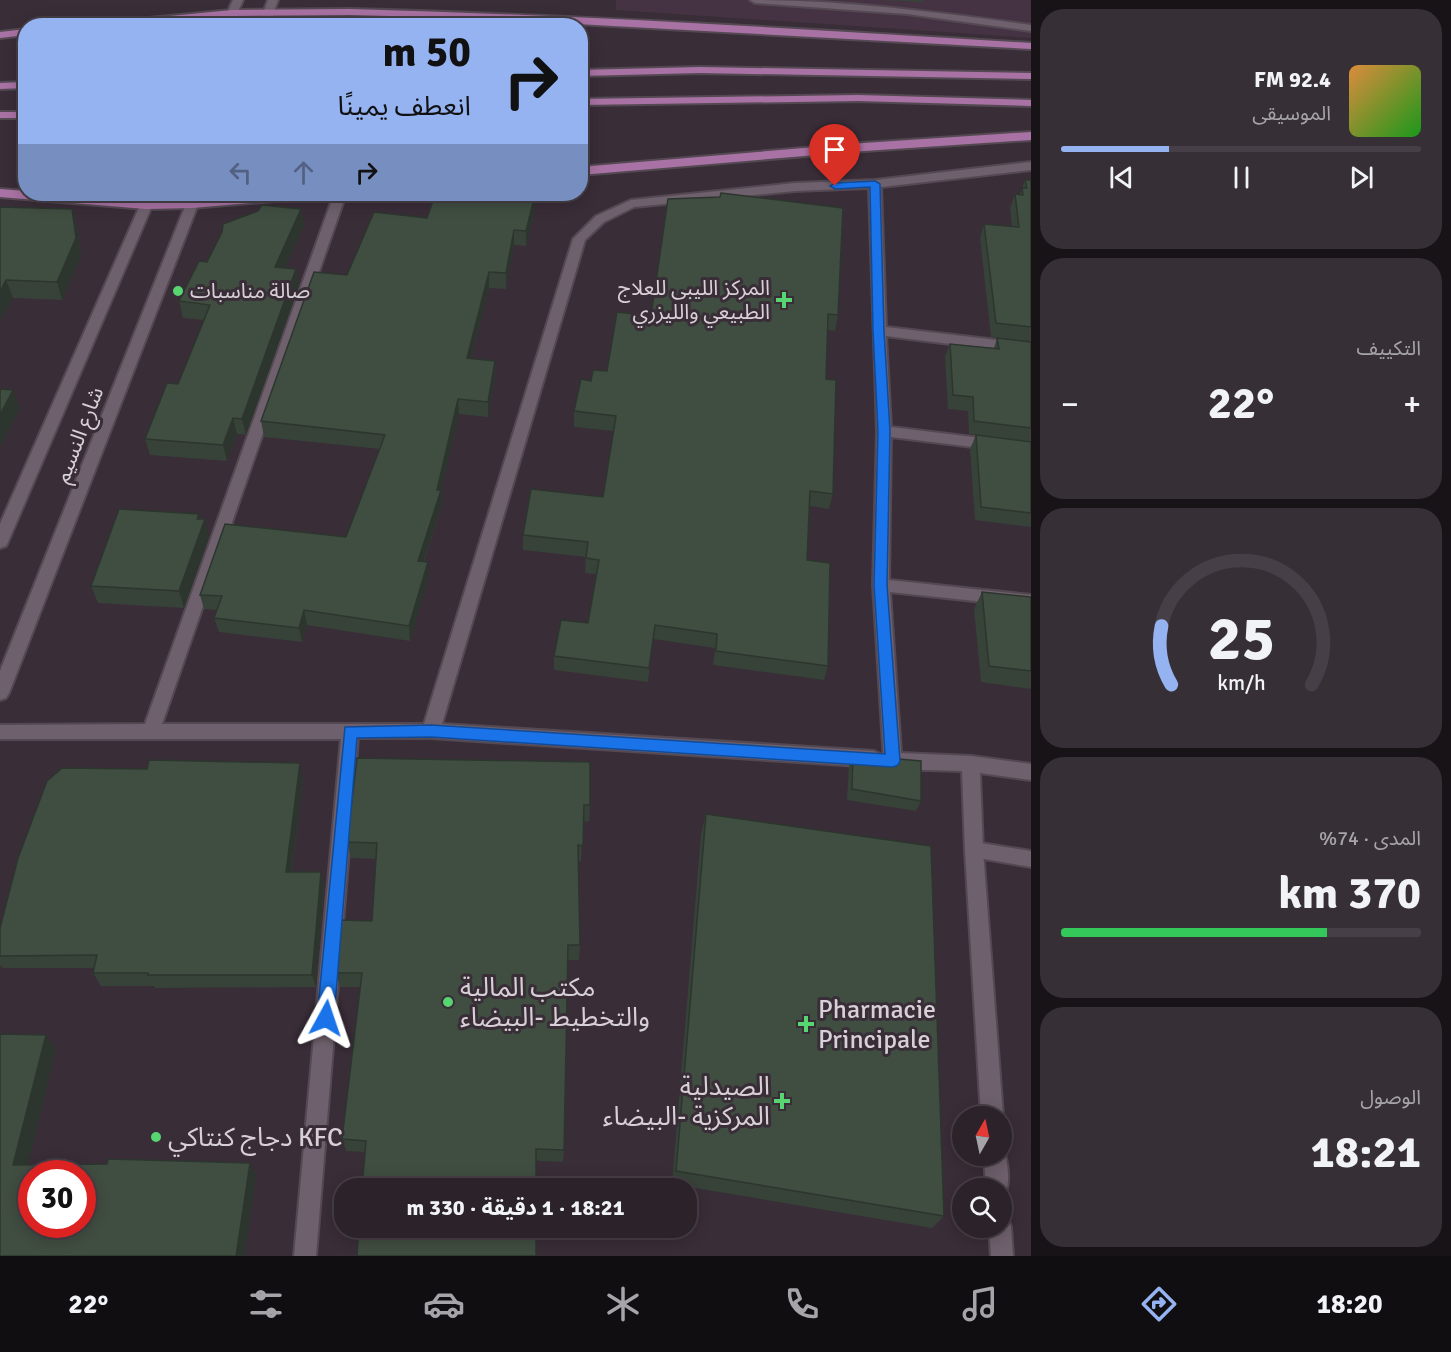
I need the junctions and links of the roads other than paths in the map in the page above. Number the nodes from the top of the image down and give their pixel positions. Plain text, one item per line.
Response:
1 (238, 0) edge
2 (273, 0) edge
3 (754, 0) edge
4 (269, 12) junction
5 (232, 13) junction
6 (180, 18) edge
7 (230, 18) edge
8 (266, 18) edge
9 (523, 18) edge
10 (588, 22) edge
11 (1031, 28) edge
12 (18, 33) edge
13 (0, 35) edge
14 (1031, 46) edge
15 (588, 73) edge
16 (1031, 76) edge
17 (0, 86) edge
18 (18, 86) edge
19 (588, 102) edge
20 (1031, 104) edge
21 (18, 115) edge
22 (0, 116) edge
23 (1031, 136) edge
24 (1031, 166) edge
25 (588, 170) edge
26 (875, 184) junction
27 (0, 193) edge
28 (18, 194) edge
29 (147, 201) edge
30 (193, 201) edge
31 (338, 201) edge
32 (879, 331) junction
33 (1031, 349) edge
34 (884, 431) junction
35 (1031, 449) edge
36 (0, 542) edge
37 (881, 585) junction
38 (1031, 601) edge
39 (0, 693) edge
40 (431, 731) junction
41 (0, 732) edge
42 (151, 732) junction
43 (350, 732) junction
44 (893, 761) junction
45 (971, 765) junction
46 (1031, 772) edge
47 (974, 850) junction
48 (1031, 859) edge
49 (991, 1106) edge
50 (1001, 1238) edge
51 (305, 1256) edge
52 (1002, 1256) edge

1 - 5 street
2 - 4 street
3 - 11 street
4 - 5 highway
4 - 8 street
4 - 9 highway
5 - 6 highway
5 - 7 street
10 - 14 highway
12 - 13 highway
15 - 16 highway
17 - 18 highway
19 - 20 highway
21 - 22 highway
23 - 25 highway
24 - 26 street
26 - 32 street
26 - 40 street
27 - 28 highway
29 - 36 street, شارع النسيم
30 - 39 street, شارع النسيم
31 - 42 street
32 - 33 street
32 - 34 street
34 - 35 street
34 - 37 street
37 - 38 street
37 - 44 street
40 - 43 street
40 - 44 street
41 - 42 street
42 - 43 street
43 - 51 street
44 - 45 street
45 - 46 street
45 - 47 street
47 - 48 street
47 - 49 street
50 - 52 street

